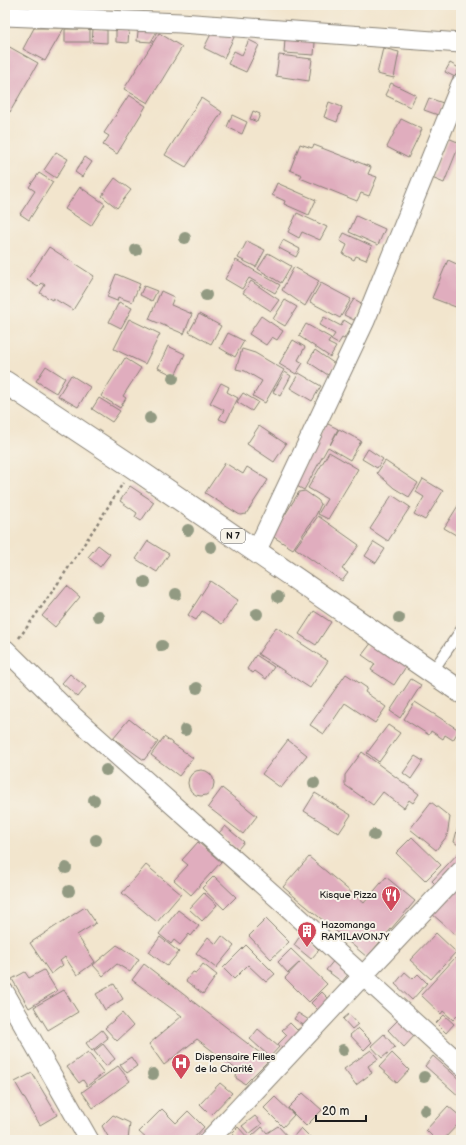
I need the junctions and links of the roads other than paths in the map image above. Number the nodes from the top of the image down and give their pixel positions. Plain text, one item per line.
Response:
1 (5, 16) edge
2 (461, 43) edge
3 (461, 84) edge
4 (5, 382) edge
5 (256, 552) junction
6 (461, 630) edge
7 (7, 650) edge
8 (432, 672) junction
9 (461, 692) edge
10 (461, 871) edge
11 (362, 976) junction
12 (5, 992) edge
13 (461, 1065) edge
14 (89, 1140) edge
15 (209, 1140) edge

1 - 2 street
3 - 5 street
4 - 5 main road, N 7
5 - 8 main road, N 7
6 - 8 lane
7 - 11 street
8 - 9 main road, N 7
10 - 11 street
11 - 13 street
11 - 15 street
12 - 14 street

